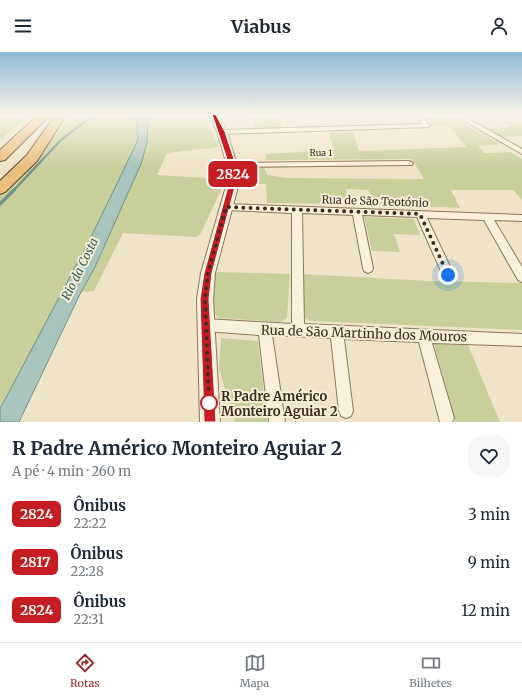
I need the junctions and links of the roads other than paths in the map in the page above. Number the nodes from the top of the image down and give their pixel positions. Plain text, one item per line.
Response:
1 (21, 132) edge
2 (25, 132) edge
3 (44, 132) edge
4 (50, 132) edge
5 (222, 132) edge
6 (487, 132) edge
7 (0, 148) edge
8 (522, 152) edge
9 (0, 156) edge
10 (410, 164) dead end
11 (232, 165) junction
12 (0, 176) edge
13 (0, 189) edge
14 (226, 207) junction
15 (297, 210) junction
16 (357, 212) junction
17 (420, 214) junction
18 (487, 217) junction
19 (522, 218) edge
20 (368, 268) dead end
21 (448, 275) dead end
22 (522, 277) edge
23 (205, 325) junction
24 (265, 329) junction
25 (298, 330) junction
26 (337, 332) junction
27 (424, 336) junction
28 (522, 340) edge
29 (346, 411) dead end
30 (446, 418) dead end
31 (210, 422) edge
32 (277, 422) edge

1 - 7 highway
2 - 9 highway
3 - 12 highway
4 - 13 highway
5 - 11 street
6 - 8 street
10 - 11 street, Rua 1
11 - 14 street
14 - 15 street, Rua de São Teotónio
14 - 23 street
15 - 16 street, Rua de São Teotónio
15 - 25 street
16 - 17 street, Rua de São Teotónio
16 - 20 street
17 - 18 street, Rua de São Teotónio
17 - 21 street
18 - 19 street, Rua de São Teotónio
18 - 22 street
23 - 24 street, Rua de São Martinho dos Mouros
23 - 31 street
24 - 25 street, Rua de São Martinho dos Mouros
24 - 32 street
25 - 26 street, Rua de São Martinho dos Mouros
26 - 27 street, Rua de São Martinho dos Mouros
26 - 29 street
27 - 28 street, Rua de São Martinho dos Mouros
27 - 30 street

